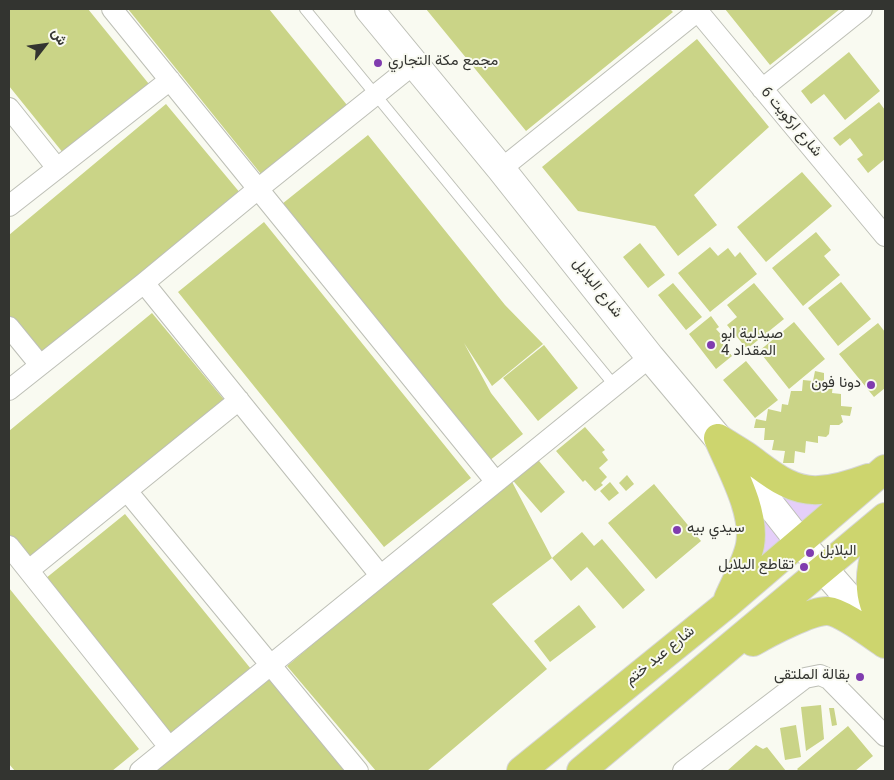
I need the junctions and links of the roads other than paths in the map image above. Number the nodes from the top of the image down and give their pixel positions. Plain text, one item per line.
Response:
1 (112, 9) edge
2 (305, 9) edge
3 (369, 9) edge
4 (862, 9) edge
5 (697, 10) edge
6 (414, 64) junction
7 (170, 80) junction
8 (762, 89) junction
9 (376, 95) junction
10 (9, 108) edge
11 (56, 168) junction
12 (501, 169) junction
13 (258, 189) junction
14 (9, 206) edge
15 (885, 236) edge
16 (144, 283) junction
17 (9, 327) edge
18 (650, 356) junction
19 (40, 365) junction
20 (614, 385) junction
21 (9, 390) edge
22 (238, 400) junction
23 (718, 438) junction
24 (882, 472) edge
25 (496, 482) junction
26 (127, 491) junction
27 (885, 517) edge
28 (885, 528) edge
29 (799, 541) junction
30 (9, 546) edge
31 (824, 569) junction
32 (28, 570) junction
33 (380, 576) junction
34 (880, 600) edge
35 (726, 605) junction
36 (885, 629) edge
37 (885, 640) edge
38 (885, 644) edge
39 (270, 665) junction
40 (705, 668) junction
41 (885, 736) edge
42 (169, 747) junction
43 (140, 771) edge
44 (358, 771) edge
45 (521, 771) edge
46 (582, 771) edge
47 (683, 771) edge

1 - 7 street
2 - 9 lane
3 - 6 street, شارع البلابل
4 - 8 street
5 - 8 street, شارع اركويت 6
5 - 12 street
6 - 9 street
6 - 12 street, شارع البلابل
7 - 11 street
7 - 13 street
8 - 15 street, شارع اركويت 6
9 - 13 street
9 - 20 lane
10 - 11 street
11 - 14 street
12 - 18 street, شارع البلابل
13 - 16 street
13 - 25 street
16 - 19 street
16 - 22 street
17 - 19 street
18 - 20 street
18 - 23 street, شارع البلابل
19 - 21 street
20 - 25 street
22 - 26 street
22 - 33 street
23 - 24 main road
23 - 29 street, شارع البلابل
23 - 35 main road
24 - 29 main road, شارع عبد ختم
25 - 33 street
26 - 32 street
26 - 39 street
27 - 31 main road
28 - 34 main road
29 - 31 street, شارع البلابل
29 - 35 main road, شارع عبد ختم
30 - 32 street
31 - 37 street, شارع البلابل
31 - 40 main road
32 - 42 street
33 - 39 street
34 - 36 main road
35 - 45 main road, شارع عبد ختم
38 - 40 main road
39 - 42 street
39 - 44 street
40 - 46 main road
41 - 47 street
42 - 43 street

